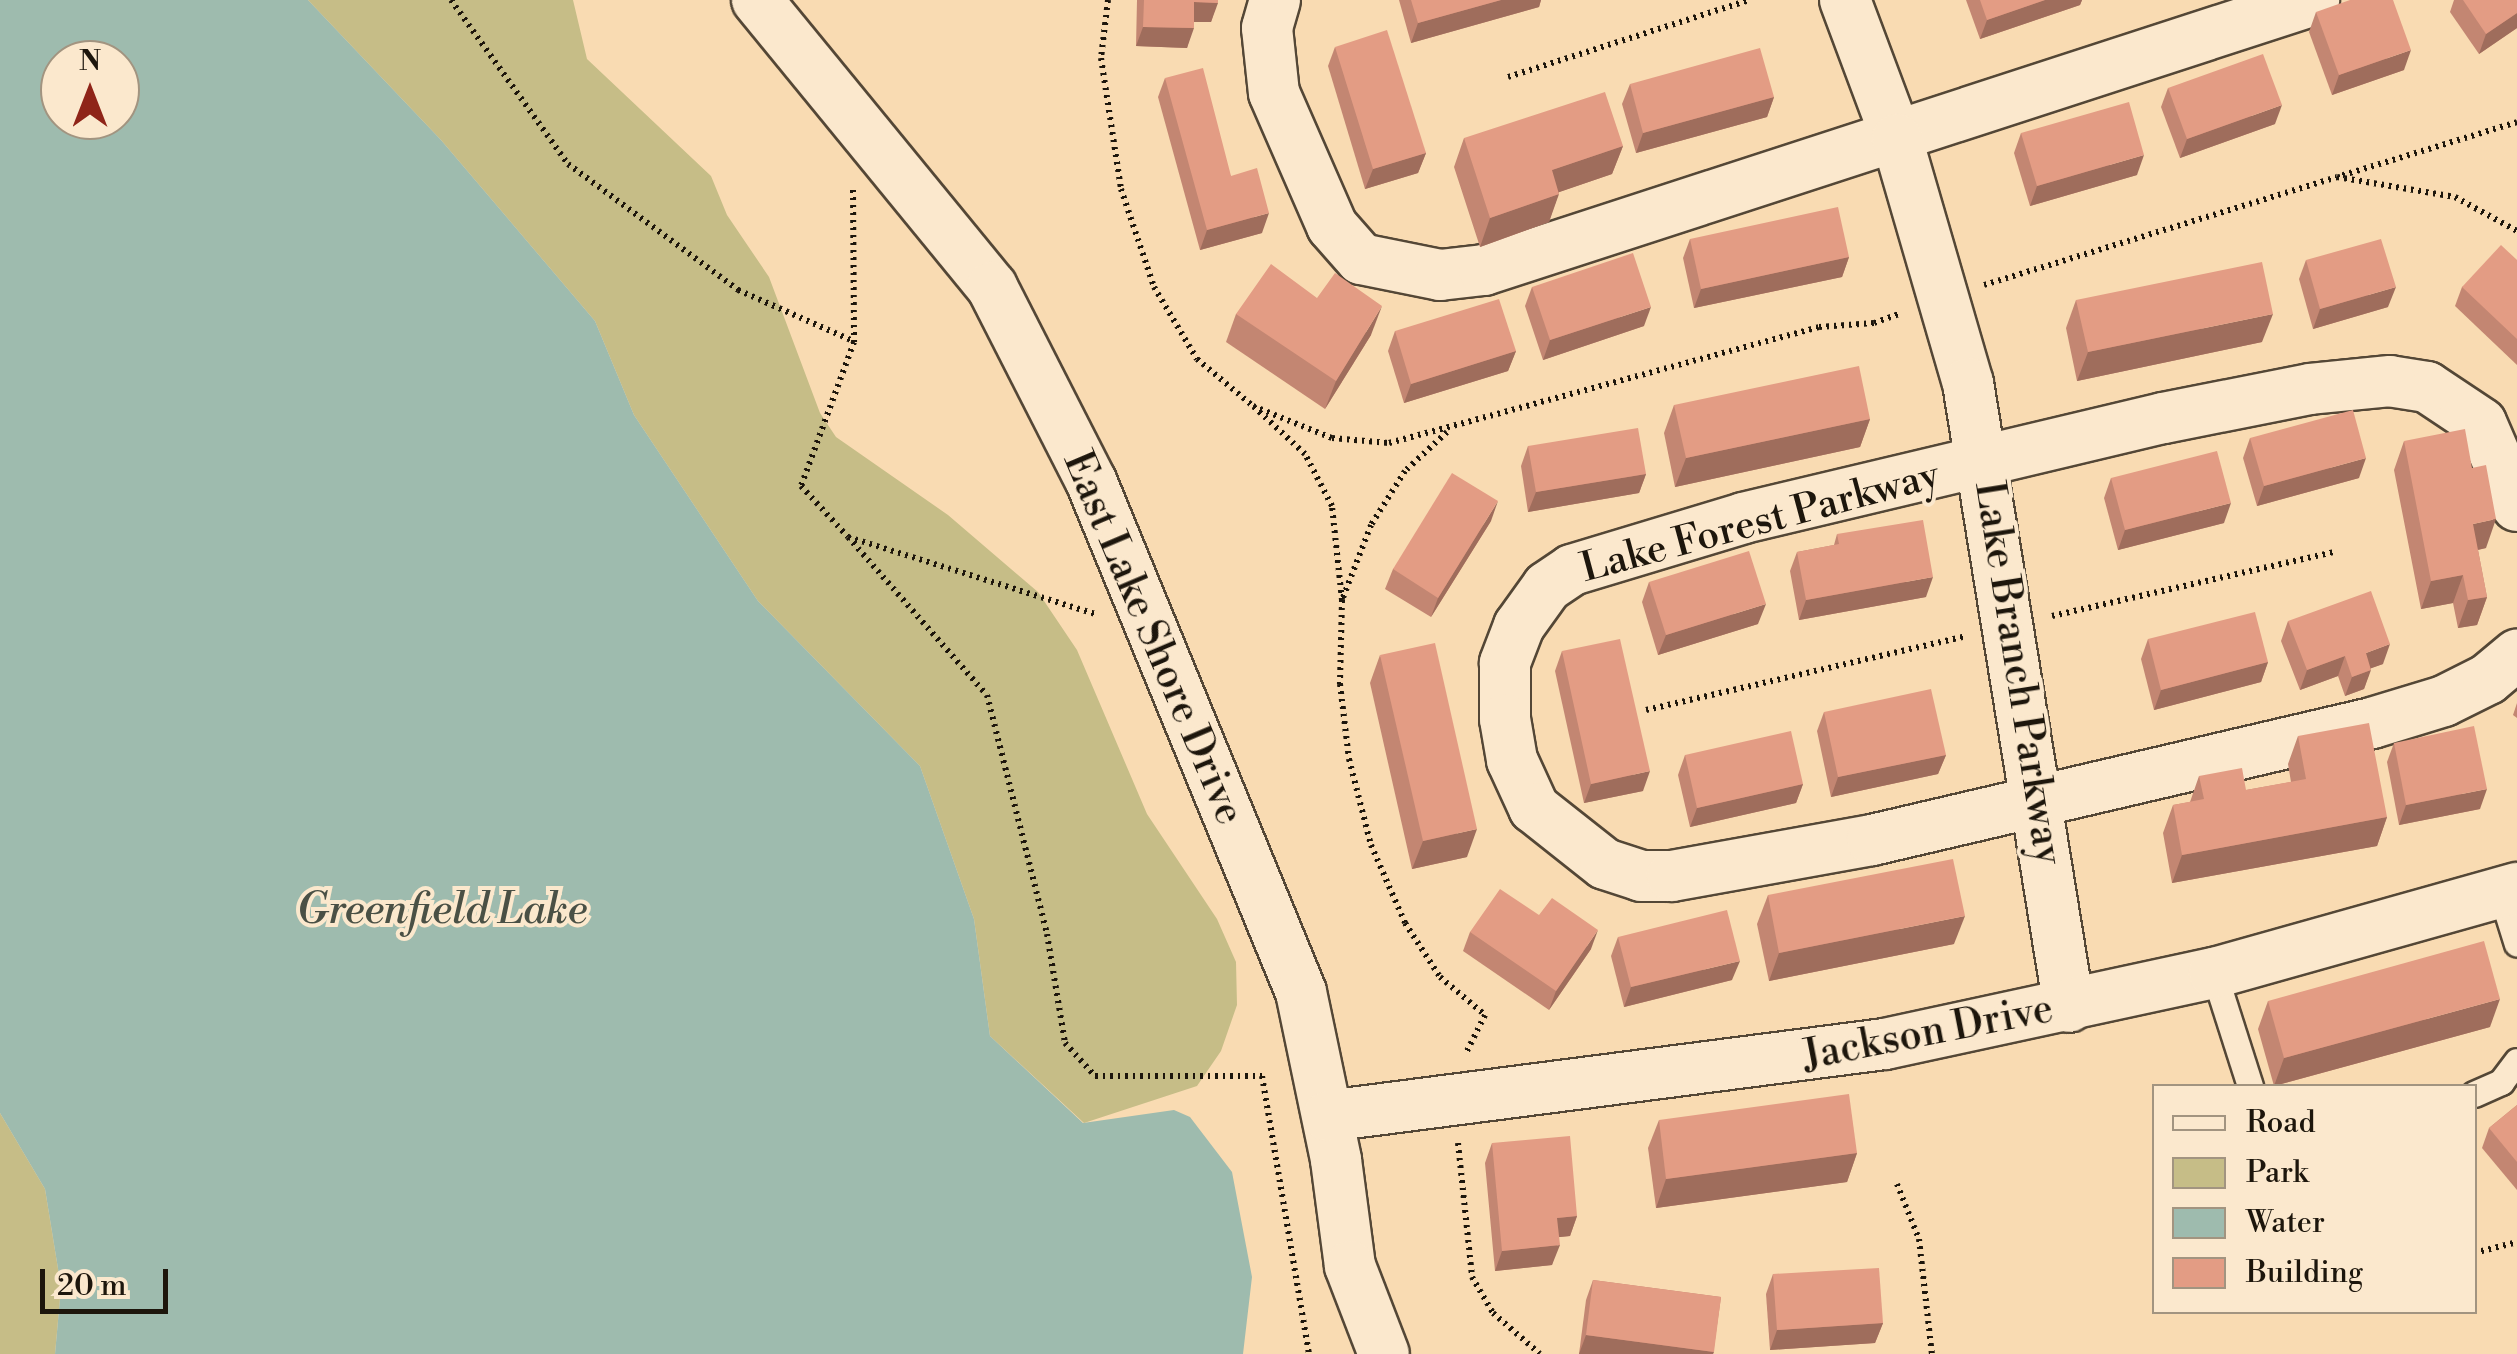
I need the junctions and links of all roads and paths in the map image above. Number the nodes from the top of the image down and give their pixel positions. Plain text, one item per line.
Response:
1 (451, 0) edge
2 (757, 0) edge
3 (1108, 0) edge
4 (1274, 0) edge
5 (1749, 0) edge
6 (1845, 0) edge
7 (2314, 0) edge
8 (1508, 77) dead end
9 (852, 119) junction
10 (2517, 122) edge
11 (1897, 138) junction
12 (2337, 177) junction
13 (2517, 231) edge
14 (1943, 297) junction
15 (854, 342) junction
16 (1253, 406) junction
17 (1446, 432) junction
18 (1986, 462) junction
19 (2517, 506) edge
20 (848, 537) junction
21 (1342, 600) junction
22 (1149, 630) junction
23 (2517, 655) edge
24 (2036, 800) junction
25 (2509, 891) edge
26 (2517, 944) edge
27 (2214, 973) junction
28 (2069, 1007) junction
29 (2517, 1061) edge
30 (2249, 1084) edge
31 (2477, 1093) edge
32 (1455, 1103) junction
33 (1328, 1116) junction
34 (1896, 1184) dead end
35 (2517, 1242) edge
36 (2477, 1252) edge
37 (1309, 1354) edge
38 (1384, 1354) edge
39 (1540, 1354) edge
40 (1932, 1354) edge

1 - 15 path
2 - 9 street, East Lake Shore Drive
3 - 16 path
4 - 11 street
5 - 8 path
6 - 11 street, Lake Branch Parkway
7 - 11 street
9 - 15 path
9 - 22 street, East Lake Shore Drive
10 - 12 path
11 - 14 street, Lake Branch Parkway
12 - 13 path
12 - 14 path
14 - 17 path
14 - 18 street, Lake Branch Parkway
15 - 20 path
16 - 17 path
16 - 21 path
17 - 21 path
18 - 19 street, Lake Forest Parkway
18 - 24 street, Lake Branch Parkway
18 - 24 street, Lake Forest Parkway
20 - 22 path
20 - 37 path
21 - 32 path
22 - 33 street, East Lake Shore Drive
23 - 24 street, Lake Forest Parkway
24 - 28 street, Lake Branch Parkway
25 - 26 lane
25 - 27 street, Jackson Drive
27 - 28 street, Jackson Drive
27 - 30 lane
28 - 32 street, Jackson Drive
29 - 31 lane
32 - 33 street, Jackson Drive
32 - 39 path
33 - 38 street, East Lake Shore Drive
34 - 40 path
35 - 36 path

